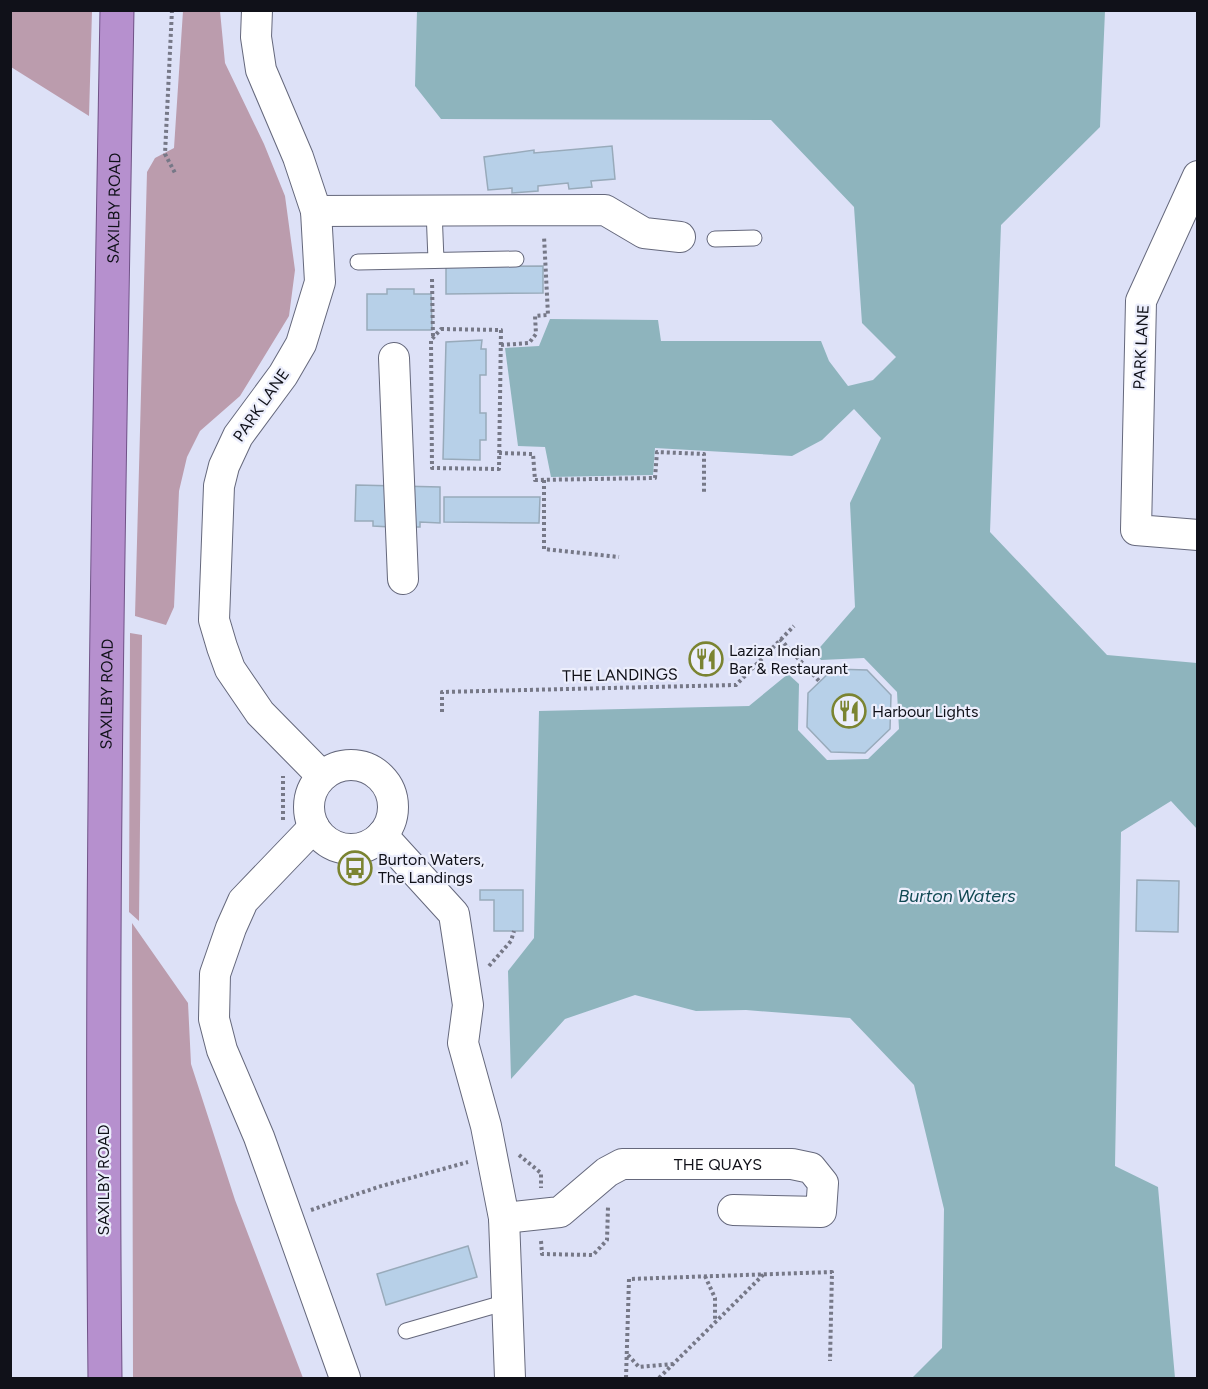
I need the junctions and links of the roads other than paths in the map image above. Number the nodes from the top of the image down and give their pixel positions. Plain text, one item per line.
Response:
1 (117, 10) edge
2 (257, 10) edge
3 (1197, 176) edge
4 (434, 210) junction
5 (316, 211) junction
6 (686, 238) dead end
7 (754, 238) dead end
8 (715, 239) dead end
9 (516, 259) dead end
10 (434, 260) junction
11 (358, 262) dead end
12 (394, 358) dead end
13 (1197, 535) edge
14 (403, 579) dead end
15 (322, 776) junction
16 (314, 827) junction
17 (382, 835) junction
18 (733, 1210) dead end
19 (504, 1218) junction
20 (507, 1302) junction
21 (406, 1331) dead end
22 (105, 1378) edge
23 (345, 1378) edge
24 (510, 1378) edge

1 - 22 highway, SAXILBY ROAD
2 - 5 street, PARK LANE
3 - 13 street, PARK LANE
4 - 5 street
4 - 6 street
4 - 10 lane
5 - 15 street, PARK LANE
7 - 8 lane
9 - 10 lane
10 - 11 lane
12 - 14 street
15 - 16 street
15 - 17 street
16 - 17 street
16 - 23 street
17 - 19 street
18 - 19 street, THE QUAYS
19 - 20 street
20 - 21 lane
20 - 24 street

